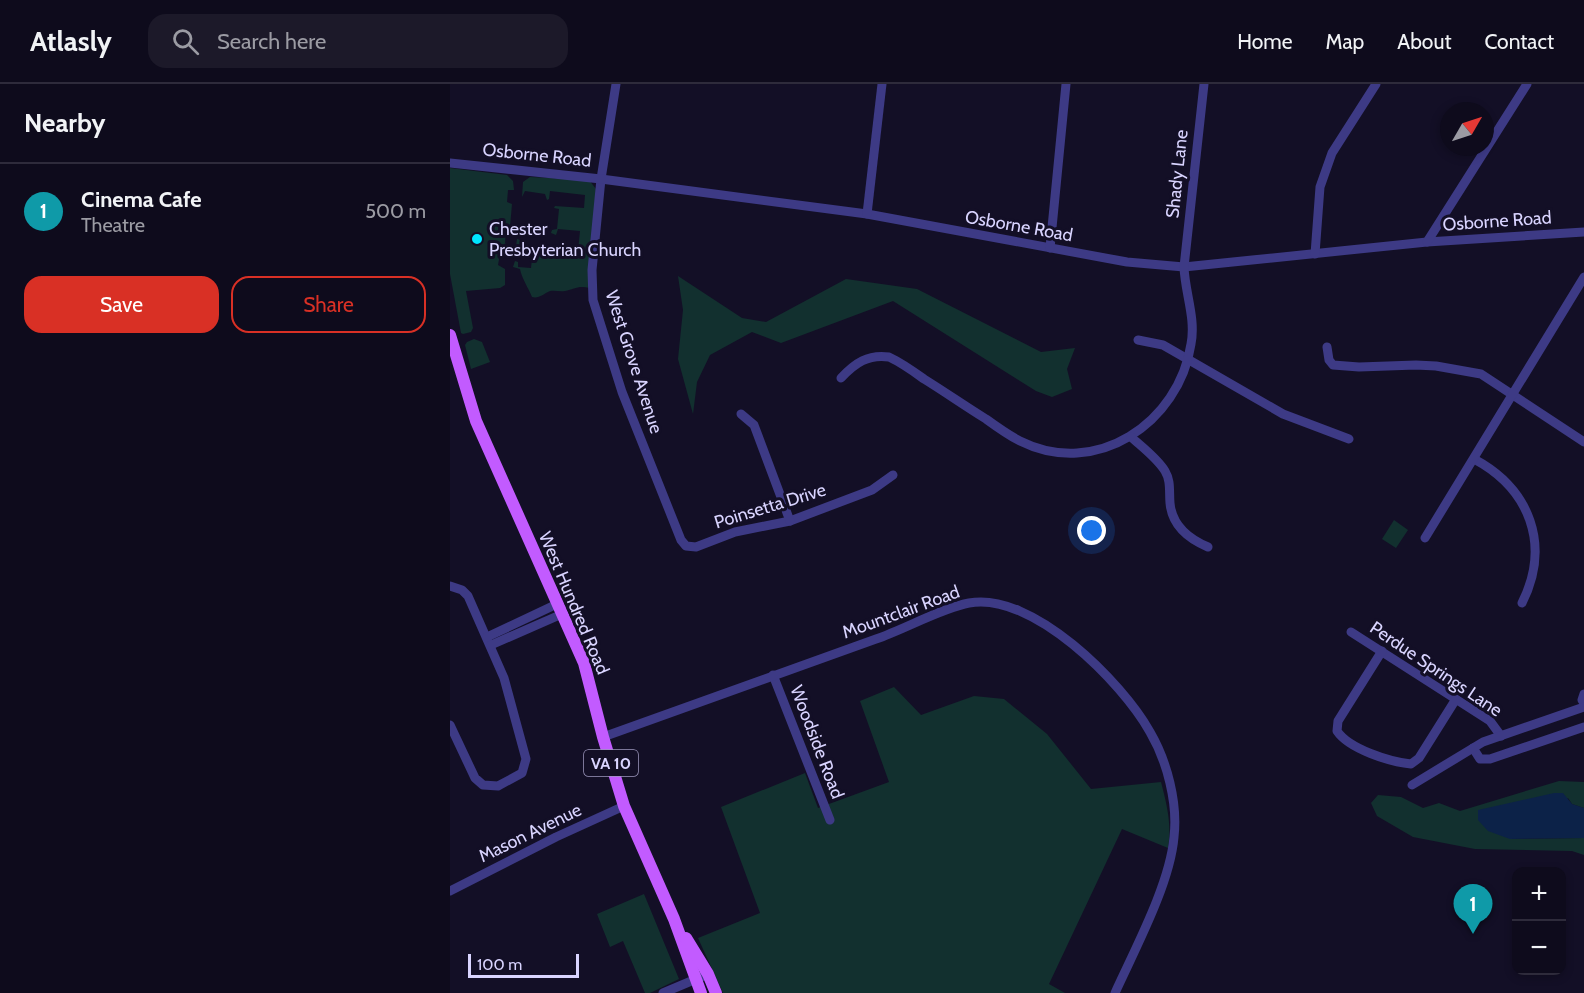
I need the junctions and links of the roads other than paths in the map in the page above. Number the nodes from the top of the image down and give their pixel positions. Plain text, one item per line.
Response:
1 (616, 84) edge
2 (882, 84) edge
3 (1066, 84) edge
4 (1204, 84) edge
5 (1376, 84) edge
6 (1527, 84) edge
7 (450, 163) edge
8 (601, 179) junction
9 (867, 214) junction
10 (1584, 232) edge
11 (1427, 242) junction
12 (1050, 248) junction
13 (1315, 254) junction
14 (1184, 267) junction
15 (1584, 277) edge
16 (450, 335) edge
17 (1138, 340) dead end
18 (1327, 348) dead end
19 (1189, 359) junction
20 (842, 378) dead end
21 (1513, 396) junction
22 (741, 414) dead end
23 (1131, 437) junction
24 (1349, 440) dead end
25 (1584, 442) edge
26 (1474, 459) junction
27 (893, 475) dead end
28 (790, 521) junction
29 (1425, 538) dead end
30 (686, 546) joint
31 (1208, 547) dead end
32 (450, 586) edge
33 (1522, 603) dead end
34 (560, 609) junction
35 (1351, 632) dead end
36 (489, 641) junction
37 (1382, 651) junction
38 (773, 675) junction
39 (1584, 694) edge
40 (1456, 699) junction
41 (1584, 703) edge
42 (1584, 707) edge
43 (450, 725) edge
44 (1584, 728) edge
45 (1501, 736) junction
46 (603, 737) junction
47 (1473, 748) junction
48 (1415, 762) junction
49 (1424, 777) junction
50 (1412, 784) dead end
51 (624, 806) junction
52 (830, 820) dead end
53 (450, 891) edge
54 (674, 920) junction
55 (708, 974) junction
56 (694, 979) junction
57 (663, 993) edge
58 (701, 993) edge
59 (716, 993) edge
60 (1115, 993) edge

1 - 8 street, West Grove Avenue
2 - 9 street
3 - 12 street
4 - 14 street, Shady Lane
5 - 13 street
6 - 11 street
7 - 8 street, Osborne Road
8 - 9 street, Osborne Road
8 - 30 street, West Grove Avenue
9 - 12 street, Osborne Road
10 - 11 street, Osborne Road
11 - 13 street, Osborne Road
12 - 14 street, Osborne Road
13 - 14 street, Osborne Road
14 - 19 street, Shady Lane
15 - 21 street
16 - 34 main road, West Hundred Road / VA 10
17 - 19 street
18 - 21 street
19 - 23 street, Shady Lane
19 - 24 street
20 - 23 street, Shady Lane
21 - 25 street
21 - 26 street
22 - 28 street
23 - 31 street
26 - 29 street
26 - 33 street
27 - 28 street, Poinsetta Drive
28 - 30 street, Poinsetta Drive
32 - 36 street
34 - 36 street
34 - 46 main road, West Hundred Road / VA 10
35 - 37 street, Perdue Springs Lane
36 - 43 street
37 - 40 street, Perdue Springs Lane
37 - 48 street
38 - 46 street, Mountclair Road
38 - 52 street, Woodside Road
38 - 60 street, Mountclair Road
39 - 41 street
40 - 45 street, Perdue Springs Lane
40 - 48 street
42 - 45 street
44 - 47 street
45 - 47 street
46 - 51 main road, West Hundred Road / VA 10
47 - 49 street
48 - 49 street
49 - 50 street
51 - 53 street, Mason Avenue
51 - 54 main road, West Hundred Road / VA 10
54 - 55 main road, West Hundred Road / VA 10
54 - 56 main road, West Hundred Road / VA 10
55 - 56 street
55 - 59 main road, West Hundred Road / VA 10
56 - 57 street
56 - 58 main road, West Hundred Road / VA 10

